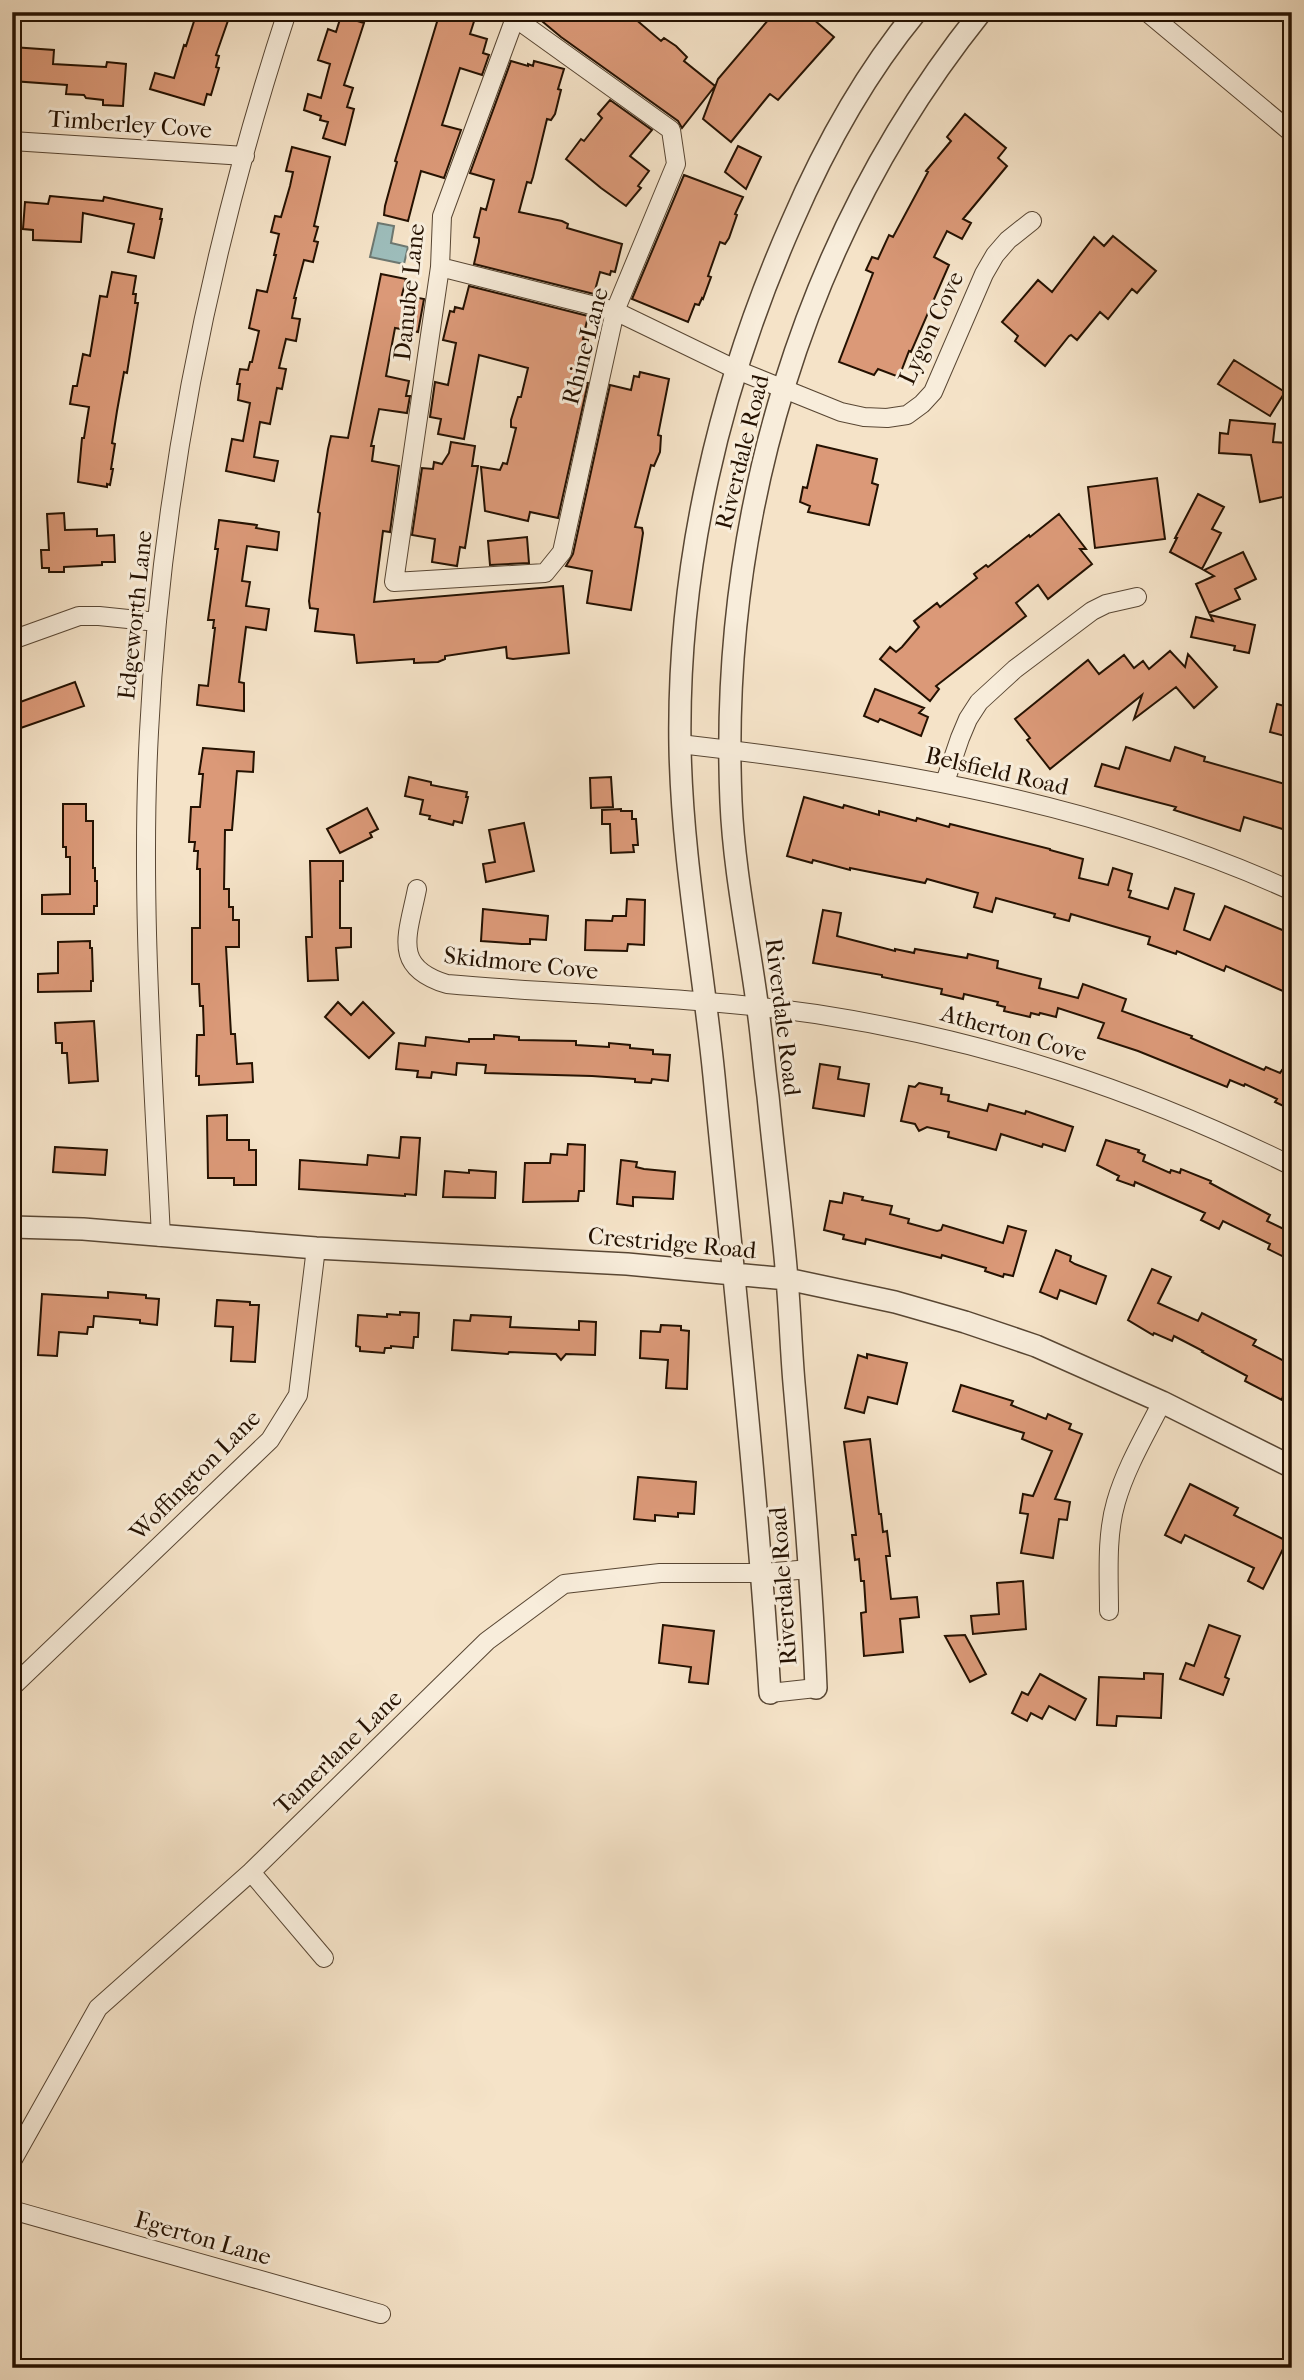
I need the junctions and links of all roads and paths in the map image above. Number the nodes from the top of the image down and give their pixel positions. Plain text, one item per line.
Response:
1 (287, 12) edge
2 (916, 12) edge
3 (981, 12) edge
4 (1147, 12) edge
5 (515, 18) joint
6 (1292, 133) edge
7 (12, 141) edge
8 (245, 156) junction
9 (1032, 221) dead end
10 (440, 267) junction
11 (615, 311) junction
12 (737, 370) junction
13 (783, 390) junction
14 (394, 582) joint
15 (1137, 597) dead end
16 (157, 622) junction
17 (12, 640) edge
18 (680, 744) junction
19 (731, 750) junction
20 (945, 782) junction
21 (417, 889) dead end
22 (1292, 891) edge
23 (707, 1002) junction
24 (758, 1008) junction
25 (1292, 1166) edge
26 (12, 1227) edge
27 (161, 1237) junction
28 (316, 1248) junction
29 (733, 1274) junction
30 (787, 1279) junction
31 (1163, 1402) junction
32 (1292, 1468) edge
33 (810, 1569) junction
34 (762, 1573) junction
35 (1109, 1611) dead end
36 (12, 1687) edge
37 (816, 1688) joint
38 (770, 1693) joint
39 (251, 1872) junction
40 (324, 1958) dead end
41 (12, 2161) edge
42 (12, 2210) edge
43 (381, 2314) dead end

1 - 8 street, Edgeworth Lane
2 - 12 street, Riverdale Road
3 - 13 street, Riverdale Road
4 - 6 street
5 - 10 street, Danube Lane
5 - 11 street, Rhine Lane
7 - 8 street, Timberley Cove
8 - 16 street, Edgeworth Lane
9 - 13 street, Lygon Cove
10 - 11 street, Lygon Cove
10 - 14 street, Danube Lane
11 - 12 street, Lygon Cove
11 - 14 street, Rhine Lane
12 - 13 street, Lygon Cove
12 - 18 street, Riverdale Road
13 - 19 street, Riverdale Road
15 - 20 street
16 - 17 street
16 - 27 street, Edgeworth Lane
18 - 19 street, Belsfield Road
18 - 23 street, Riverdale Road
19 - 20 street, Belsfield Road
19 - 24 street, Riverdale Road
20 - 22 street, Belsfield Road
21 - 23 street, Skidmore Cove
23 - 24 street, Atherton Cove
23 - 29 street, Riverdale Road
24 - 25 street, Atherton Cove
24 - 30 street, Riverdale Road
26 - 27 street, Crestridge Road
27 - 28 street, Crestridge Road
28 - 29 street, Crestridge Road
28 - 36 street, Woffington Lane
29 - 30 street, Crestridge Road
29 - 34 street, Riverdale Road
30 - 31 street, Crestridge Road
30 - 33 street, Riverdale Road
31 - 32 street, Crestridge Road
31 - 35 street
33 - 34 street, Tamerlane Lane
33 - 37 street, Riverdale Road
34 - 38 street, Riverdale Road
34 - 39 street, Tamerlane Lane
37 - 38 street, Riverdale Road
39 - 40 street
39 - 41 street, Tamerlane Lane
42 - 43 street, Egerton Lane

